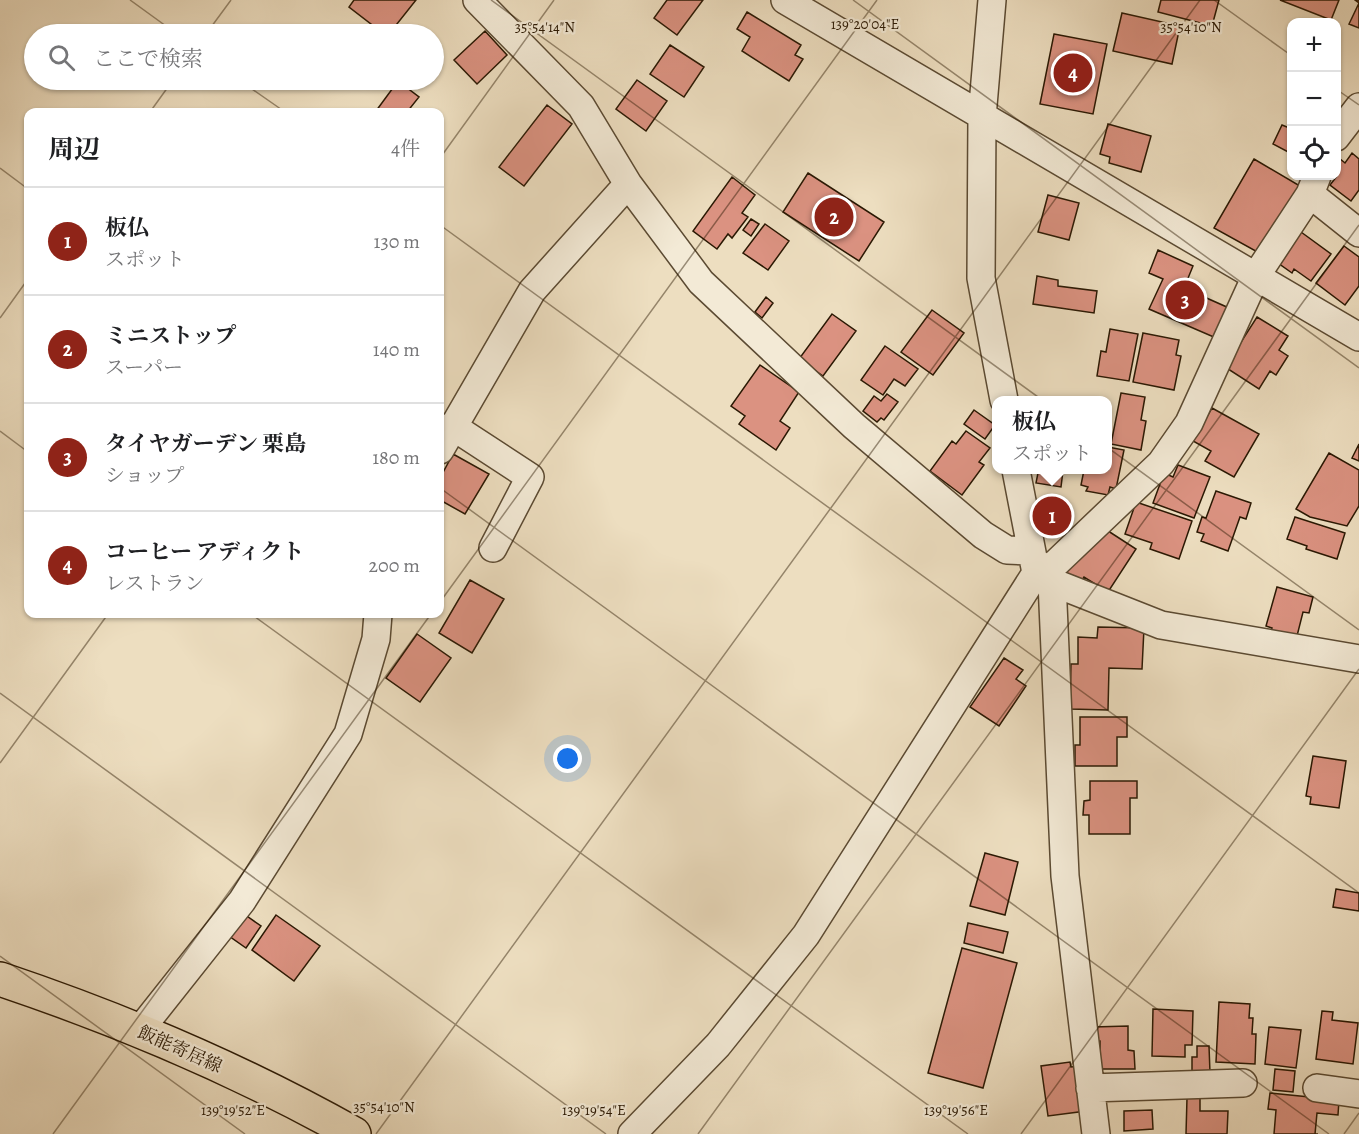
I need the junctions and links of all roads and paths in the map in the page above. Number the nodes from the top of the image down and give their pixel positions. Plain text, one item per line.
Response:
1 (477, 0) edge
2 (785, 0) edge
3 (992, 0) edge
4 (1359, 107) edge
5 (982, 117) junction
6 (1341, 130) edge
7 (628, 184) junction
8 (1314, 185) edge
9 (1359, 233) edge
10 (1256, 276) junction
11 (1359, 337) edge
12 (1003, 396) edge
13 (452, 426) junction
14 (444, 442) edge
15 (1017, 474) edge
16 (493, 548) dead end
17 (1039, 569) junction
18 (378, 618) edge
19 (1359, 659) edge
20 (0, 979) edge
21 (139, 1031) junction
22 (1243, 1083) dead end
23 (1090, 1088) junction
24 (1317, 1088) dead end
25 (1359, 1094) edge
26 (354, 1134) edge
27 (633, 1134) edge
28 (1096, 1134) edge

1 - 7 street
2 - 5 street
3 - 5 street
4 - 6 street
5 - 10 street
5 - 12 street
7 - 13 street
7 - 17 street
8 - 9 street
8 - 10 street
10 - 11 street
10 - 17 street
13 - 14 street
13 - 16 street
15 - 17 street
17 - 19 street
17 - 23 street
17 - 27 street
18 - 21 street
20 - 21 main road, 飯能寄居線
21 - 26 main road, 飯能寄居線
22 - 23 street
23 - 28 street
24 - 25 street

